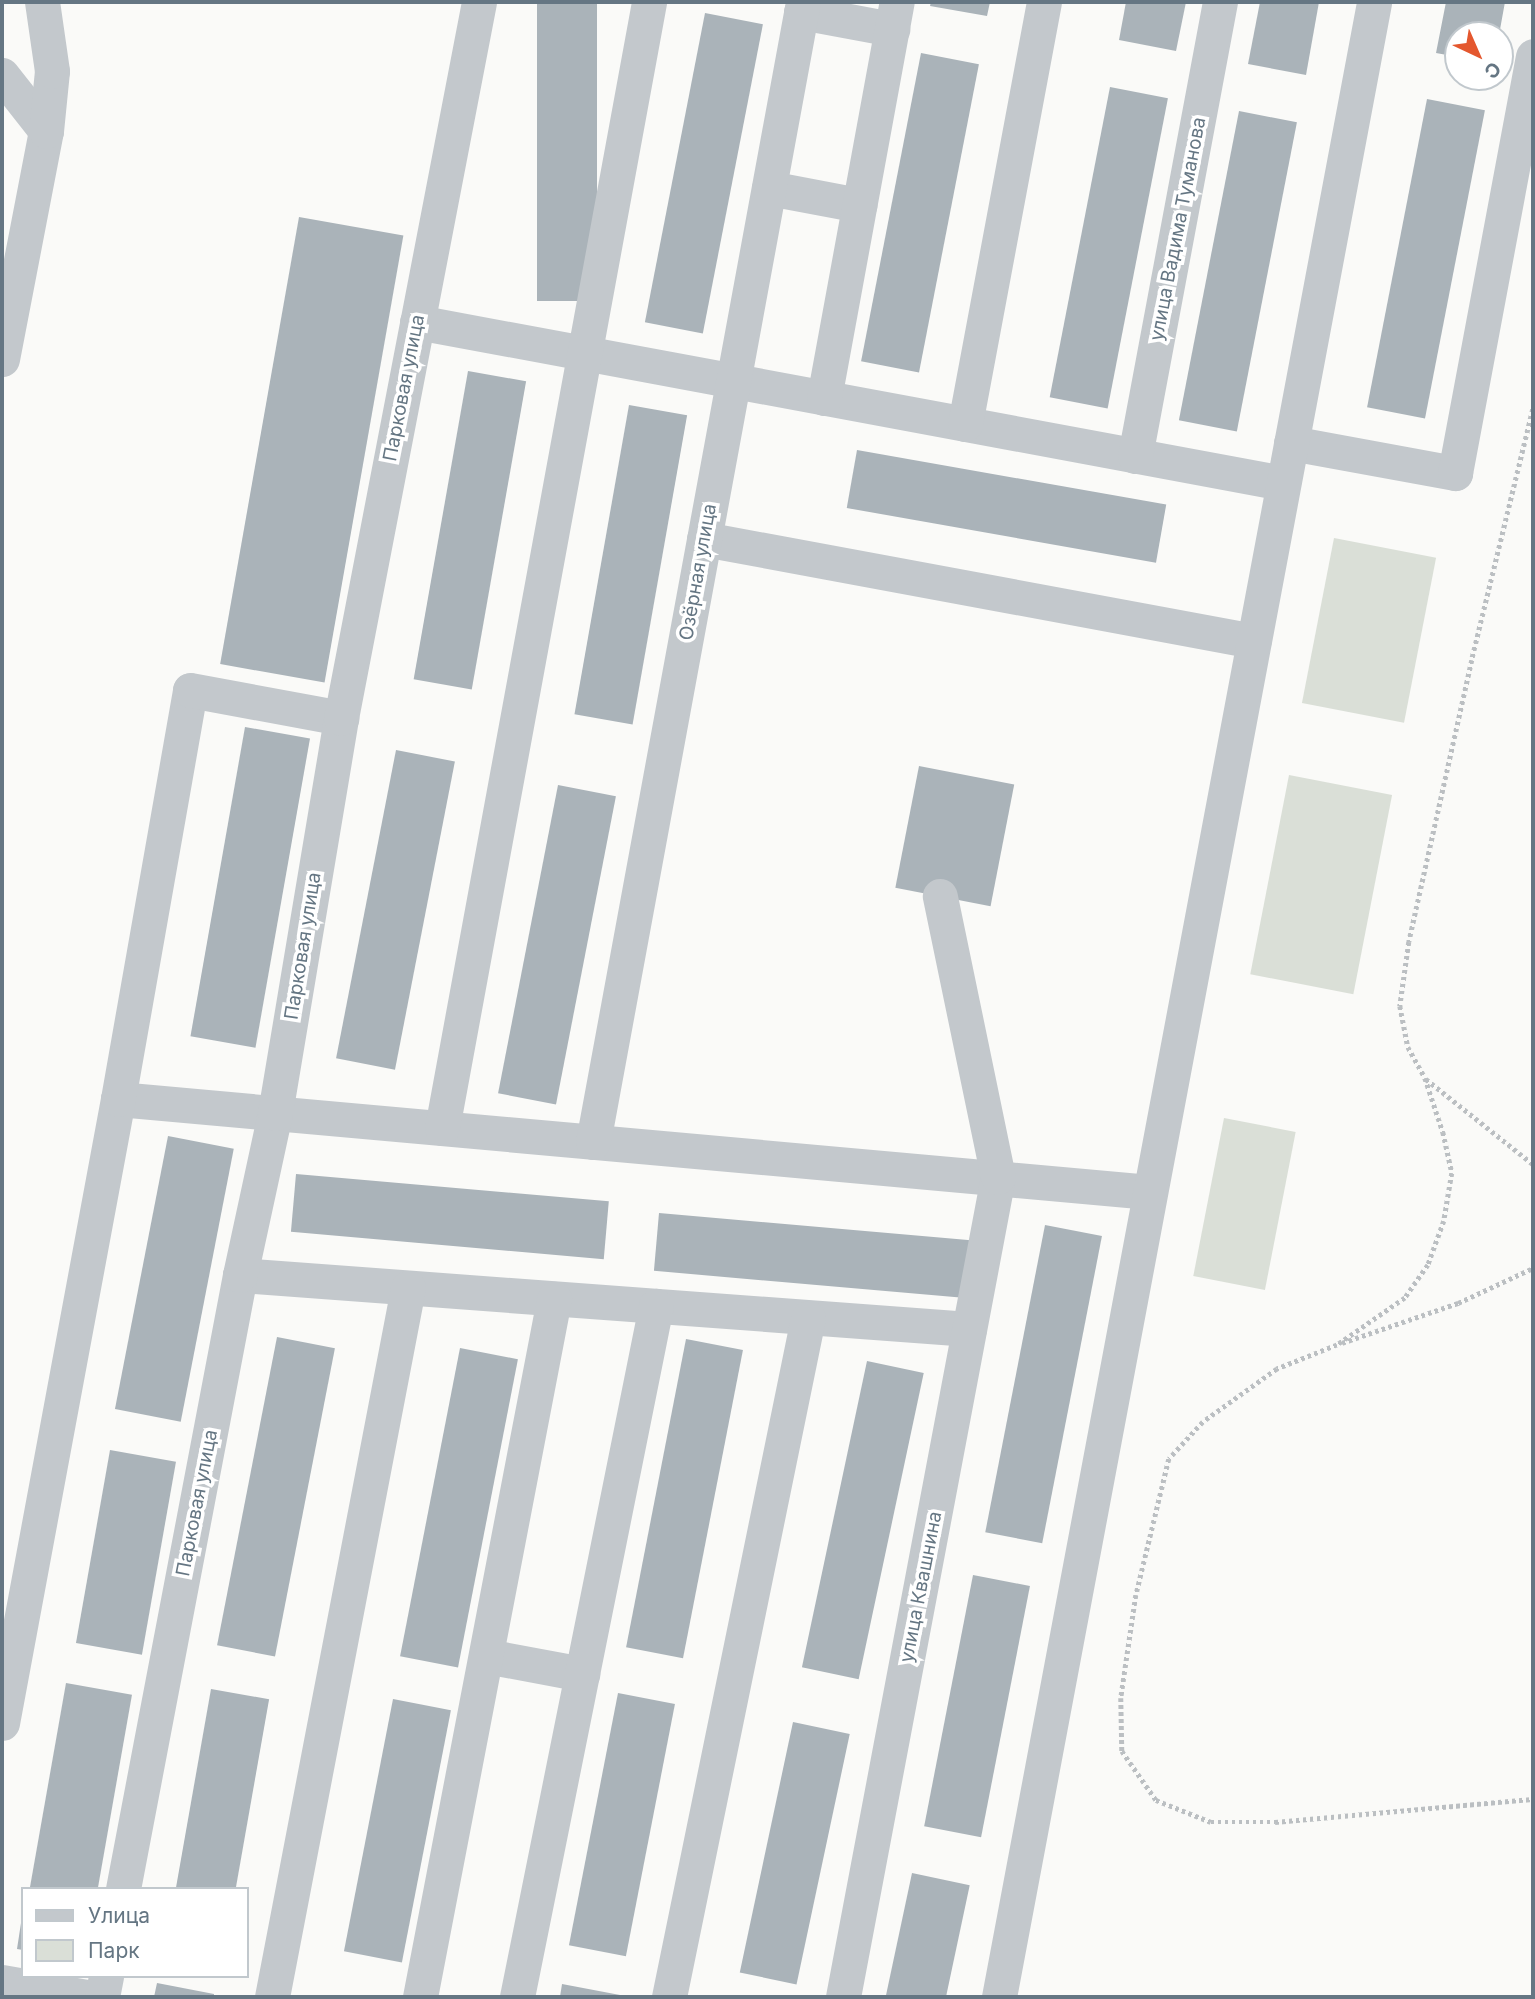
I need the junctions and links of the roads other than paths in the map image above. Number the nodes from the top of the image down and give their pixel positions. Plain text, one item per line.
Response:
1 (42, 2) edge
2 (479, 2) edge
3 (649, 2) edge
4 (1044, 2) edge
5 (1220, 2) edge
6 (1374, 2) edge
7 (810, 10) edge
8 (894, 15) edge
9 (1533, 56) edge
10 (2, 75) edge
11 (46, 131) junction
12 (781, 190) junction
13 (859, 205) junction
14 (417, 322) junction
15 (3, 348) edge
16 (585, 353) junction
17 (745, 383) junction
18 (824, 398) junction
19 (965, 424) junction
20 (1291, 443) junction
21 (1135, 456) junction
22 (1283, 483) junction
23 (704, 538) junction
24 (1254, 640) junction
25 (341, 718) junction
26 (940, 896) dead end
27 (118, 1099) junction
28 (275, 1113) junction
29 (442, 1128) junction
30 (593, 1142) junction
31 (998, 1177) junction
32 (1150, 1192) junction
33 (240, 1275) junction
34 (408, 1287) junction
35 (554, 1298) junction
36 (656, 1306) junction
37 (808, 1318) junction
38 (970, 1329) junction
39 (486, 1656) junction
40 (582, 1674) junction
41 (2, 1723) edge
42 (123, 1887) edge
43 (106, 1978) edge
44 (2, 1982) edge
45 (430, 1995) edge
46 (87, 1997) edge
47 (102, 1997) edge
48 (272, 1997) edge
49 (517, 1997) edge
50 (669, 1997) edge
51 (843, 1997) edge
52 (999, 1997) edge

1 - 11 street
2 - 14 street, Парковая улица
3 - 16 street
4 - 19 street
5 - 21 street, улица Вадима Туманова
6 - 20 street
7 - 8 street
7 - 12 street, Озёрная улица
8 - 13 street
9 - 20 street
10 - 11 street
11 - 15 street
12 - 13 street
12 - 17 street, Озёрная улица
13 - 18 street
14 - 16 street
14 - 25 street, Парковая улица
16 - 17 street
16 - 29 street
17 - 18 street
17 - 23 street, Озёрная улица
18 - 19 street
19 - 21 street
20 - 22 street
21 - 22 street
22 - 24 street
23 - 24 street
23 - 30 street, Озёрная улица
24 - 32 street
25 - 27 street
25 - 28 street, Парковая улица
26 - 31 street
27 - 28 street
27 - 41 street
28 - 29 street
28 - 33 street, Парковая улица
29 - 30 street
30 - 31 street
31 - 32 street
31 - 38 street, улица Квашнина
32 - 52 street
33 - 34 street
33 - 42 street, Парковая улица
34 - 35 street
34 - 48 street
35 - 36 street
35 - 39 street
36 - 37 street
36 - 40 street
37 - 38 street
37 - 50 street
38 - 51 street, улица Квашнина
39 - 40 street
39 - 45 street
40 - 49 street
43 - 47 street
44 - 46 street

